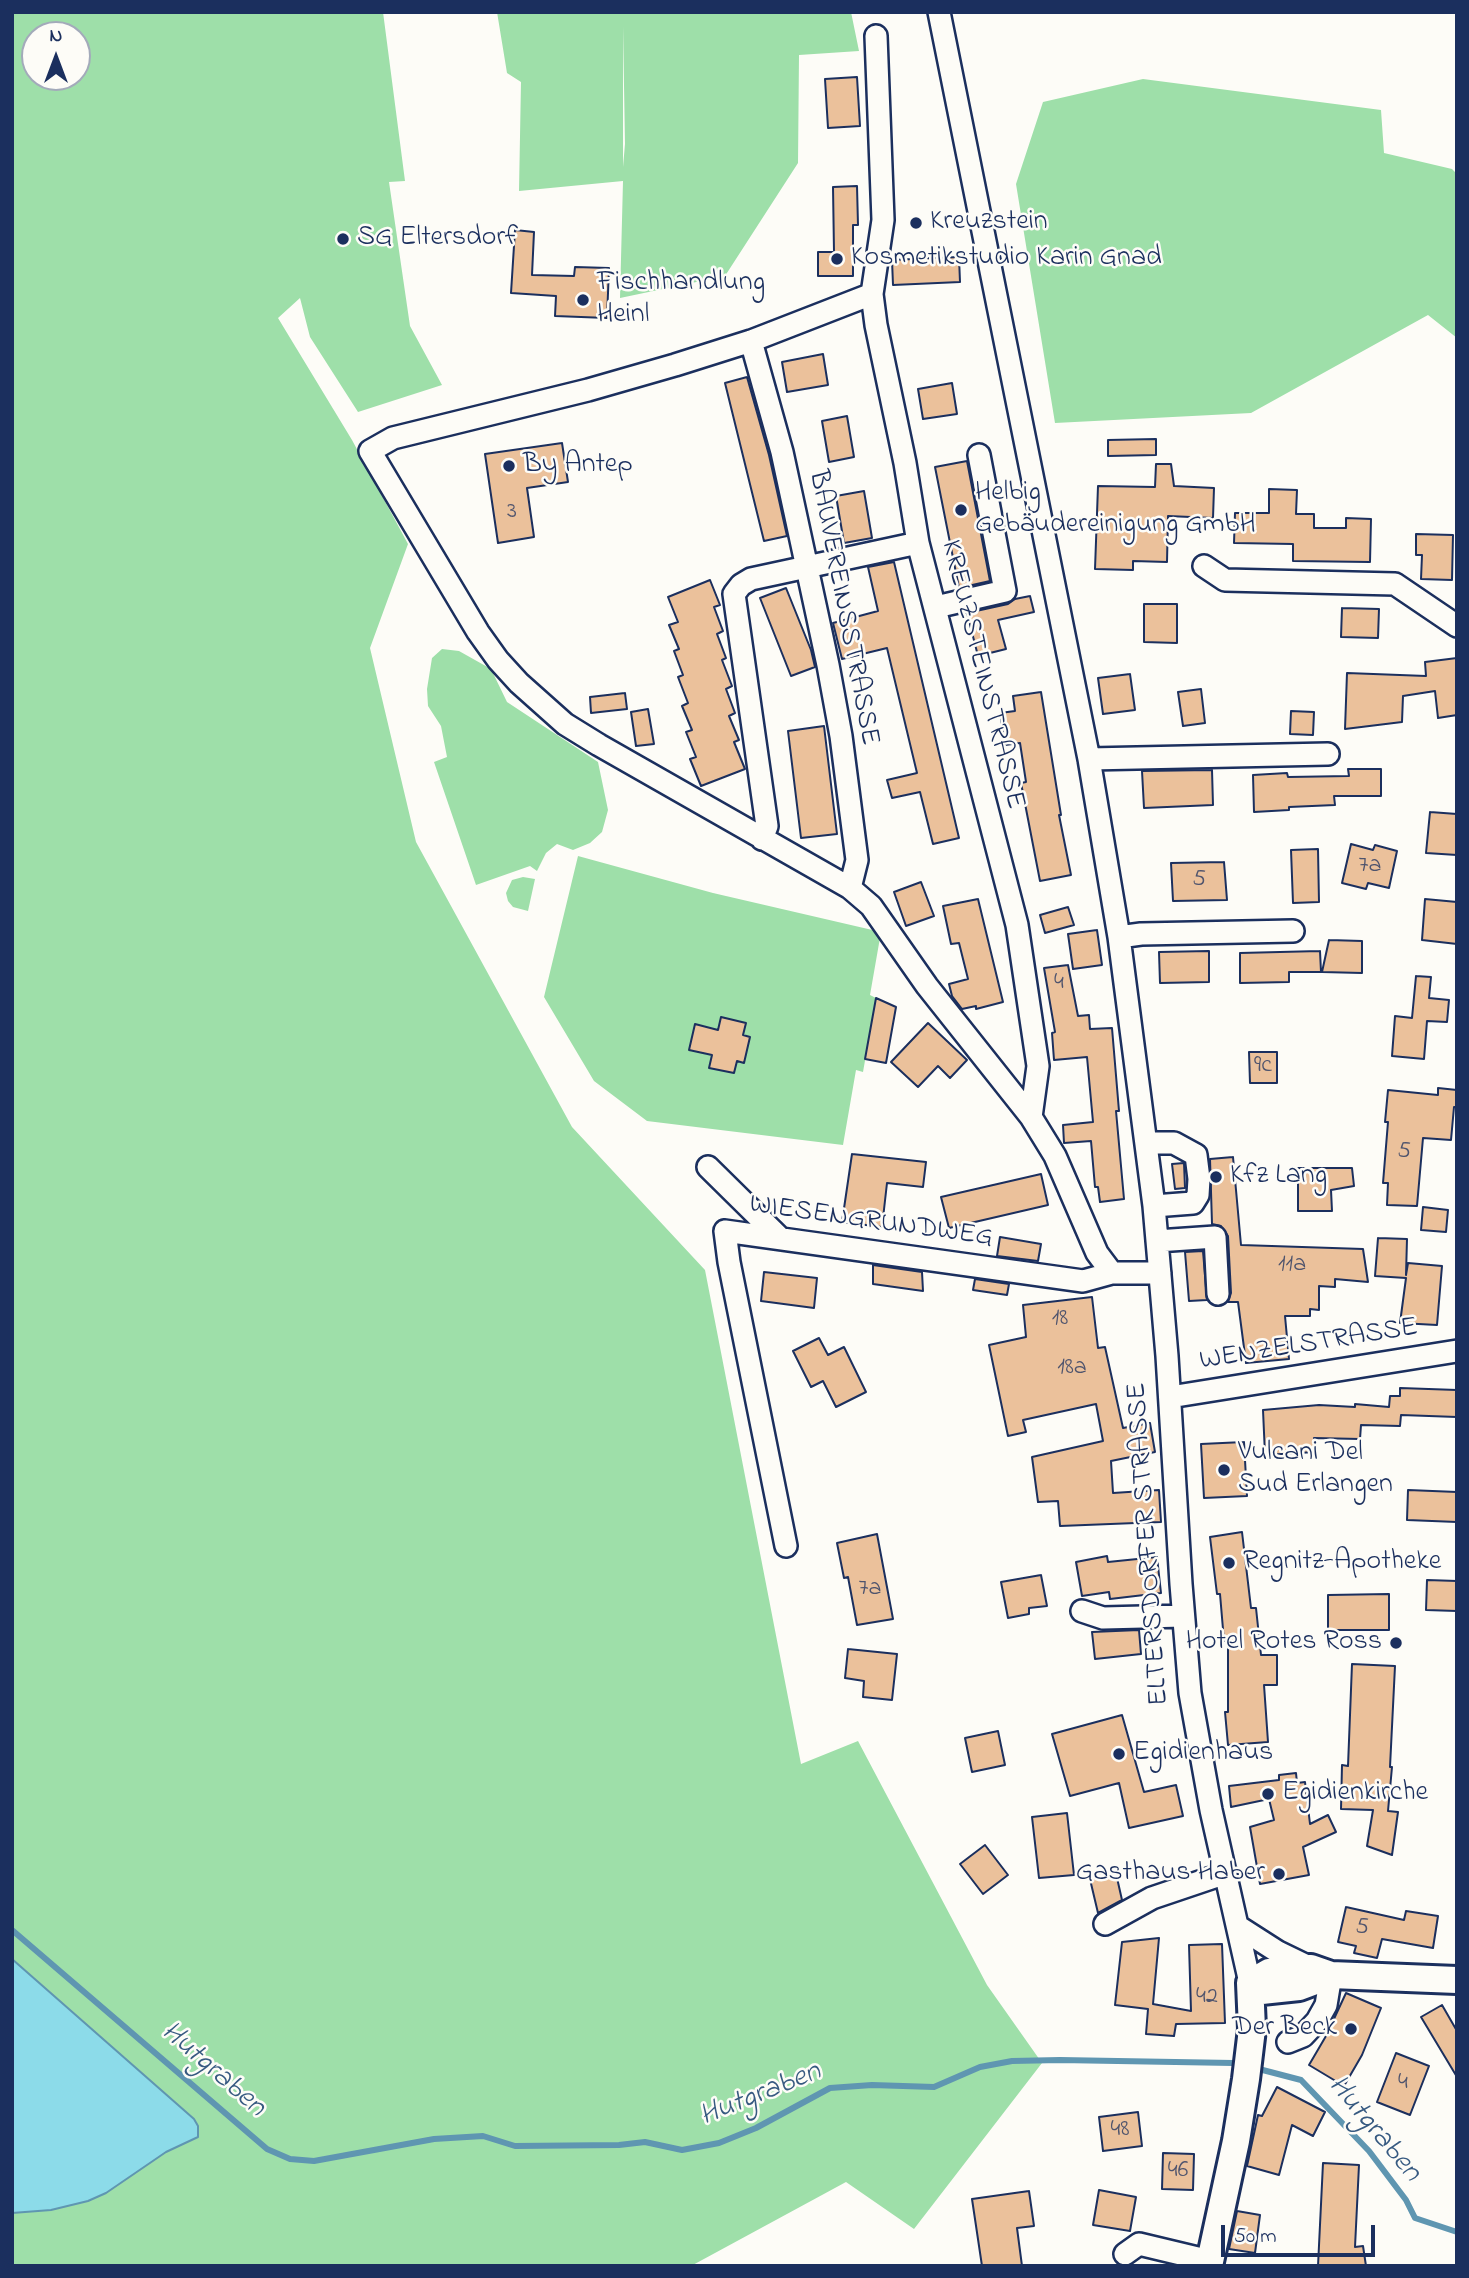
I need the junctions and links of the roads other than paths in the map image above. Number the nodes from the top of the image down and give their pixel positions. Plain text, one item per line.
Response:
1 (939, 12) edge
2 (876, 36) dead end
3 (872, 294) junction
4 (751, 341) junction
5 (979, 455) dead end
6 (918, 543) junction
7 (1204, 566) dead end
8 (805, 567) junction
9 (936, 607) junction
10 (1457, 626) edge
11 (1328, 754) dead end
12 (1089, 759) junction
13 (762, 839) junction
14 (849, 888) junction
15 (1293, 931) dead end
16 (1119, 937) junction
17 (1031, 1117) junction
18 (1147, 1143) junction
19 (708, 1167) dead end
20 (1154, 1206) junction
21 (781, 1239) junction
22 (1157, 1241) junction
23 (1112, 1273) junction
24 (1160, 1273) junction
25 (1217, 1294) dead end
26 (1457, 1350) edge
27 (1170, 1397) junction
28 (786, 1546) dead end
29 (1082, 1611) dead end
30 (1183, 1616) junction
31 (1226, 1873) junction
32 (1105, 1924) dead end
33 (1239, 1927) junction
34 (1321, 1971) junction
35 (1457, 1980) edge
36 (1251, 1988) junction
37 (1288, 2042) dead end
38 (1125, 2254) dead end
39 (1209, 2263) edge

1 - 12 street, ELTERSDORFER STRASSE
2 - 3 street, KREUZSTEINSTRASSE
3 - 4 street
3 - 6 street, KREUZSTEINSTRASSE
4 - 8 street, BAUVEREINSSTRASSE
4 - 13 street
5 - 9 street
6 - 8 street
6 - 9 street, KREUZSTEINSTRASSE
7 - 10 street
8 - 13 street
8 - 14 street, BAUVEREINSSTRASSE
9 - 17 street, KREUZSTEINSTRASSE
11 - 12 street
12 - 16 street, ELTERSDORFER STRASSE
13 - 14 street
14 - 17 street
15 - 16 street
16 - 18 street, ELTERSDORFER STRASSE
17 - 23 street
18 - 20 street, ELTERSDORFER STRASSE
18 - 20 street
19 - 21 street
20 - 22 street, ELTERSDORFER STRASSE
21 - 23 street, WIESENGRUNDWEG
21 - 28 street, WIESENGRUNDWEG
22 - 24 street, ELTERSDORFER STRASSE
22 - 25 street
23 - 24 street, WIESENGRUNDWEG
24 - 27 street, ELTERSDORFER STRASSE
26 - 27 street, WENZELSTRASSE
27 - 30 street, ELTERSDORFER STRASSE
29 - 30 street
30 - 31 street, ELTERSDORFER STRASSE
31 - 32 street
31 - 33 street, ELTERSDORFER STRASSE
33 - 34 street
33 - 36 street, ELTERSDORFER STRASSE
34 - 35 main road
34 - 36 main road
34 - 37 street
36 - 39 main road, ELTERSDORFER STRASSE
38 - 39 street

